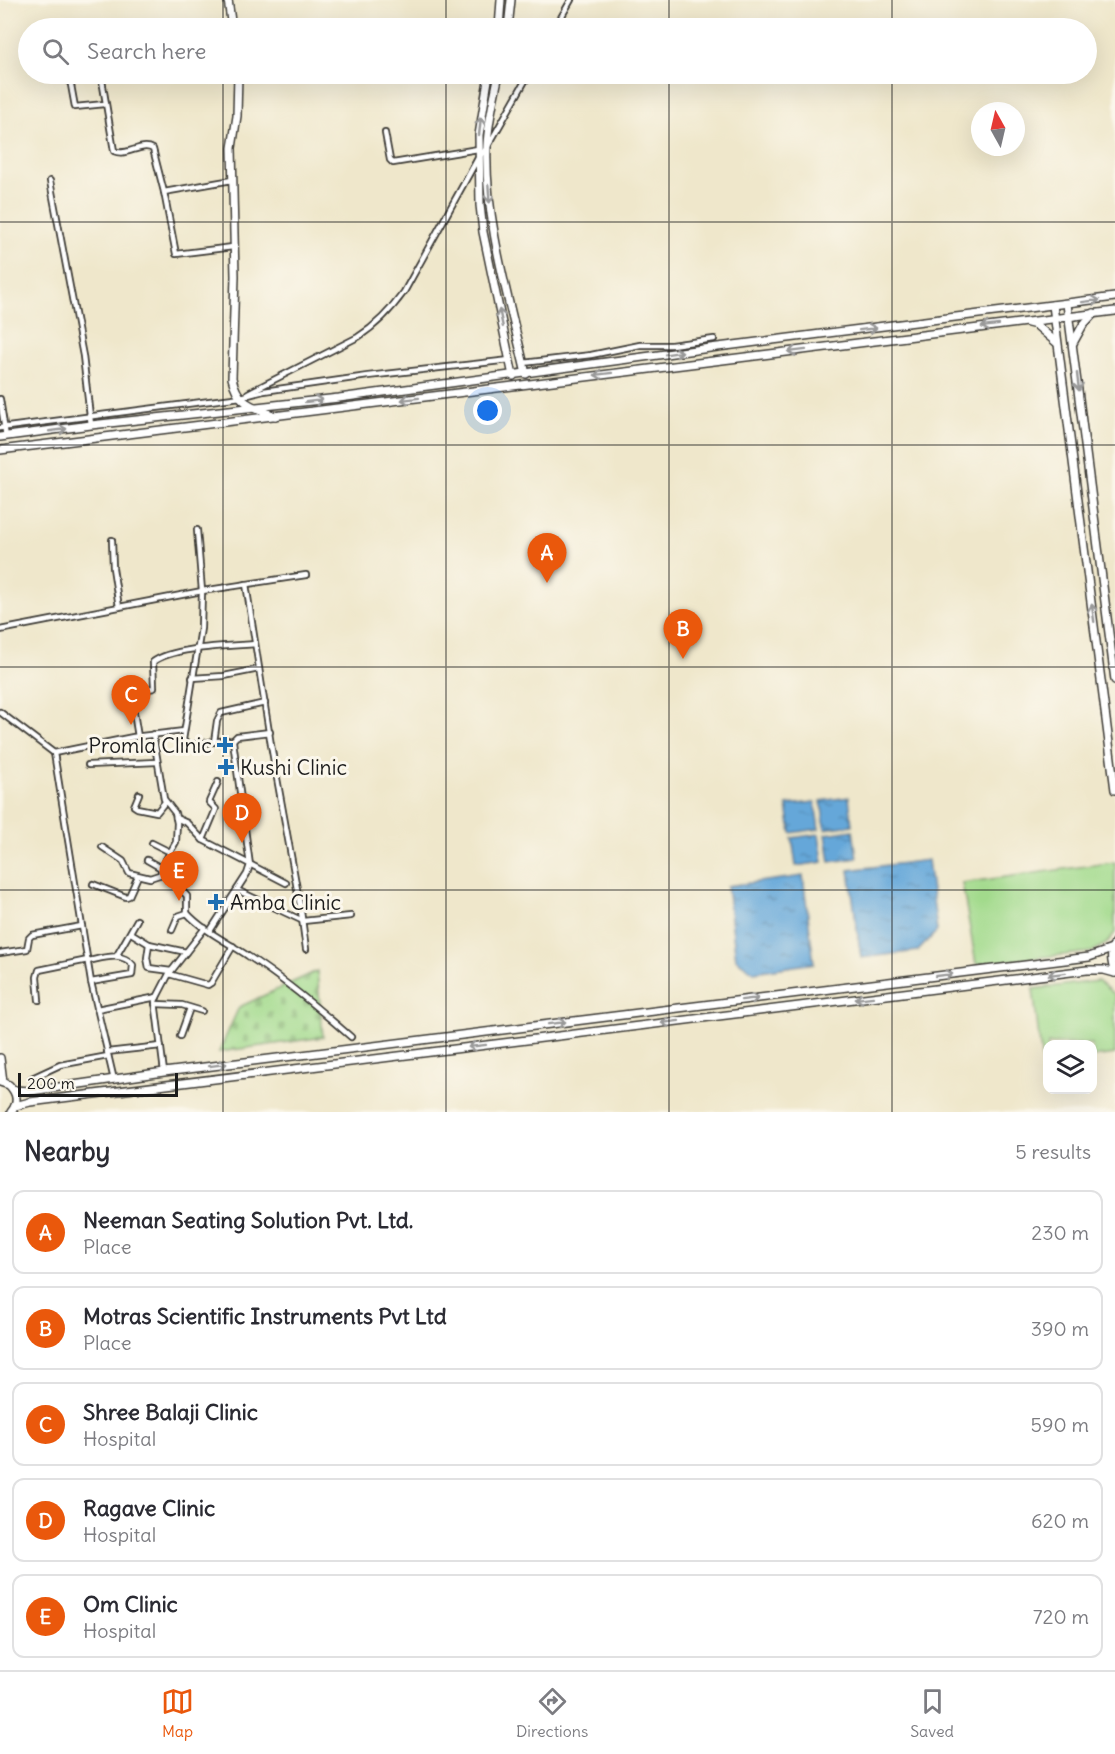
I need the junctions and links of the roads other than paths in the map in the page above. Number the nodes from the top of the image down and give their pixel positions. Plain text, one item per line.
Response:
1 (228, 0) edge
2 (501, 0) edge
3 (511, 0) edge
4 (571, 0) edge
5 (231, 18) edge
6 (500, 18) edge
7 (509, 18) edge
8 (561, 18) edge
9 (71, 84) edge
10 (102, 84) edge
11 (238, 84) edge
12 (487, 84) edge
13 (497, 84) edge
14 (523, 84) edge
15 (105, 104) junction
16 (385, 133) dead end
17 (487, 148) junction
18 (478, 149) junction
19 (478, 158) junction
20 (232, 180) junction
21 (50, 181) dead end
22 (165, 192) junction
23 (234, 247) junction
24 (1115, 297) edge
25 (1067, 304) junction
26 (1053, 305) junction
27 (1115, 311) edge
28 (1094, 313) junction
29 (1069, 316) junction
30 (1055, 318) junction
31 (1025, 322) junction
32 (714, 339) dead end
33 (1073, 344) junction
34 (1059, 346) junction
35 (710, 348) junction
36 (510, 360) junction
37 (712, 361) junction
38 (524, 363) junction
39 (526, 374) junction
40 (513, 376) junction
41 (240, 397) junction
42 (0, 399) edge
43 (295, 404) junction
44 (258, 408) junction
45 (297, 413) junction
46 (90, 416) junction
47 (276, 417) junction
48 (91, 425) junction
49 (2, 427) edge
50 (3, 437) edge
51 (0, 450) edge
52 (197, 530) dead end
53 (112, 540) dead end
54 (306, 575) dead end
55 (246, 584) junction
56 (202, 591) junction
57 (119, 607) junction
58 (0, 630) edge
59 (255, 644) junction
60 (198, 648) junction
61 (259, 669) junction
62 (192, 678) junction
63 (1115, 680) edge
64 (143, 690) dead end
65 (131, 694) dead end
66 (265, 703) junction
67 (0, 712) edge
68 (184, 731) junction
69 (270, 732) junction
70 (153, 734) junction
71 (138, 737) junction
72 (232, 741) junction
73 (214, 742) junction
74 (54, 753) junction
75 (157, 762) junction
76 (88, 765) dead end
77 (218, 782) dead end
78 (1115, 790) edge
79 (139, 795) dead end
80 (165, 802) junction
81 (176, 818) junction
82 (203, 840) junction
83 (152, 843) dead end
84 (102, 847) dead end
85 (170, 852) junction
86 (147, 860) dead end
87 (250, 865) junction
88 (161, 868) junction
89 (191, 870) dead end
90 (162, 874) junction
91 (138, 876) junction
92 (286, 883) dead end
93 (93, 884) dead end
94 (180, 889) junction
95 (237, 890) junction
96 (187, 914) junction
97 (351, 916) dead end
98 (137, 920) dead end
99 (303, 921) junction
100 (82, 926) junction
101 (172, 930) dead end
102 (208, 930) junction
103 (131, 933) junction
104 (149, 944) junction
105 (1113, 945) edge
106 (233, 946) junction
107 (306, 948) dead end
108 (186, 952) junction
109 (0, 953) edge
110 (117, 955) junction
111 (88, 961) junction
112 (170, 972) junction
113 (1115, 973) edge
114 (91, 982) junction
115 (156, 997) junction
116 (39, 1000) dead end
117 (155, 1004) junction
118 (190, 1008) junction
119 (97, 1009) junction
120 (202, 1011) dead end
121 (180, 1036) dead end
122 (351, 1037) dead end
123 (161, 1046) junction
124 (108, 1054) junction
125 (0, 1058) edge
126 (196, 1068) junction
127 (164, 1072) junction
128 (32, 1078) dead end
129 (114, 1080) junction
130 (198, 1081) junction
131 (2, 1082) edge
132 (14, 1090) junction
133 (13, 1109) edge

1 - 5 street
2 - 6 street
3 - 7 street
4 - 8 street
9 - 15 street
10 - 15 street
11 - 20 street
18 -> 12 street
13 - 17 street
14 - 17 street
15 - 22 street
16 - 18 street
17 - 19 street
17 -> 38 street
18 - 19 street
36 -> 19 street
19 - 41 street
20 - 22 street
20 - 23 street
21 - 46 street
22 - 23 street
23 - 41 street
25 -> 24 street
25 - 26 street
25 - 29 street
26 - 30 street
35 -> 26 street
27 - 28 street
28 - 29 street
28 - 33 street
29 - 30 street
29 - 33 street
30 - 31 street
30 - 34 street
31 - 34 street
31 -> 37 street
32 - 38 street
33 -> 63 street
78 -> 34 street
35 - 37 street
39 -> 35 street
36 - 40 street
36 - 41 street
37 -> 45 street
38 - 39 street
39 - 40 street
43 -> 40 street
41 - 44 street
41 - 46 street
42 - 49 street
43 - 44 street
43 - 45 street
44 - 47 street
44 - 48 street
45 - 47 street
46 - 48 street
46 - 49 street
47 - 51 street
50 -> 48 street
49 - 50 street
52 - 56 street
53 - 57 street
54 - 55 street
55 - 56 street
55 - 59 street
56 - 57 street
56 - 60 street
57 - 58 street
59 - 60 street
59 - 61 street
60 - 62 street
60 - 64 street
61 - 62 street
61 - 66 street
62 - 68 street
65 - 71 street
66 - 69 street
66 - 73 street
67 - 74 street
68 - 70 street
68 - 73 street
69 - 72 street
69 - 99 street
70 - 71 street
70 - 75 street
71 - 74 street
72 - 73 street
72 - 87 street
74 - 100 street
75 - 76 street
75 - 80 street
77 - 82 street
79 - 80 street
80 - 81 street
81 - 82 street
81 - 85 street
82 - 87 street
83 - 85 street
84 - 91 street
85 - 88 street
86 - 88 street
87 - 92 street
87 - 95 street
88 - 90 street
89 - 94 street
90 - 91 street
90 - 94 street
91 - 93 street
94 - 96 street
95 - 99 street
95 - 102 street
96 - 101 street
96 - 102 street
97 - 99 street
98 - 103 street
99 - 107 street
100 - 109 street
100 - 111 street
102 - 106 street
102 - 108 street
103 - 104 street
103 - 110 street
104 - 108 street
104 - 112 street
105 - 113 street
126 -> 105 street
106 - 112 street
106 - 122 street
108 - 112 street
110 - 111 street
110 - 114 street
111 - 114 street
111 - 116 street
112 - 115 street
113 -> 130 street
114 - 119 street
115 - 117 street
115 - 119 street
117 - 118 street
117 - 123 street
118 - 120 street
118 - 121 street
119 - 124 street
123 - 124 street
123 - 127 street
124 - 128 street
124 - 129 street
125 - 131 street
126 - 127 street
126 - 130 street
127 - 129 street
129 - 132 street
130 - 133 street
131 - 132 street
132 - 133 street

